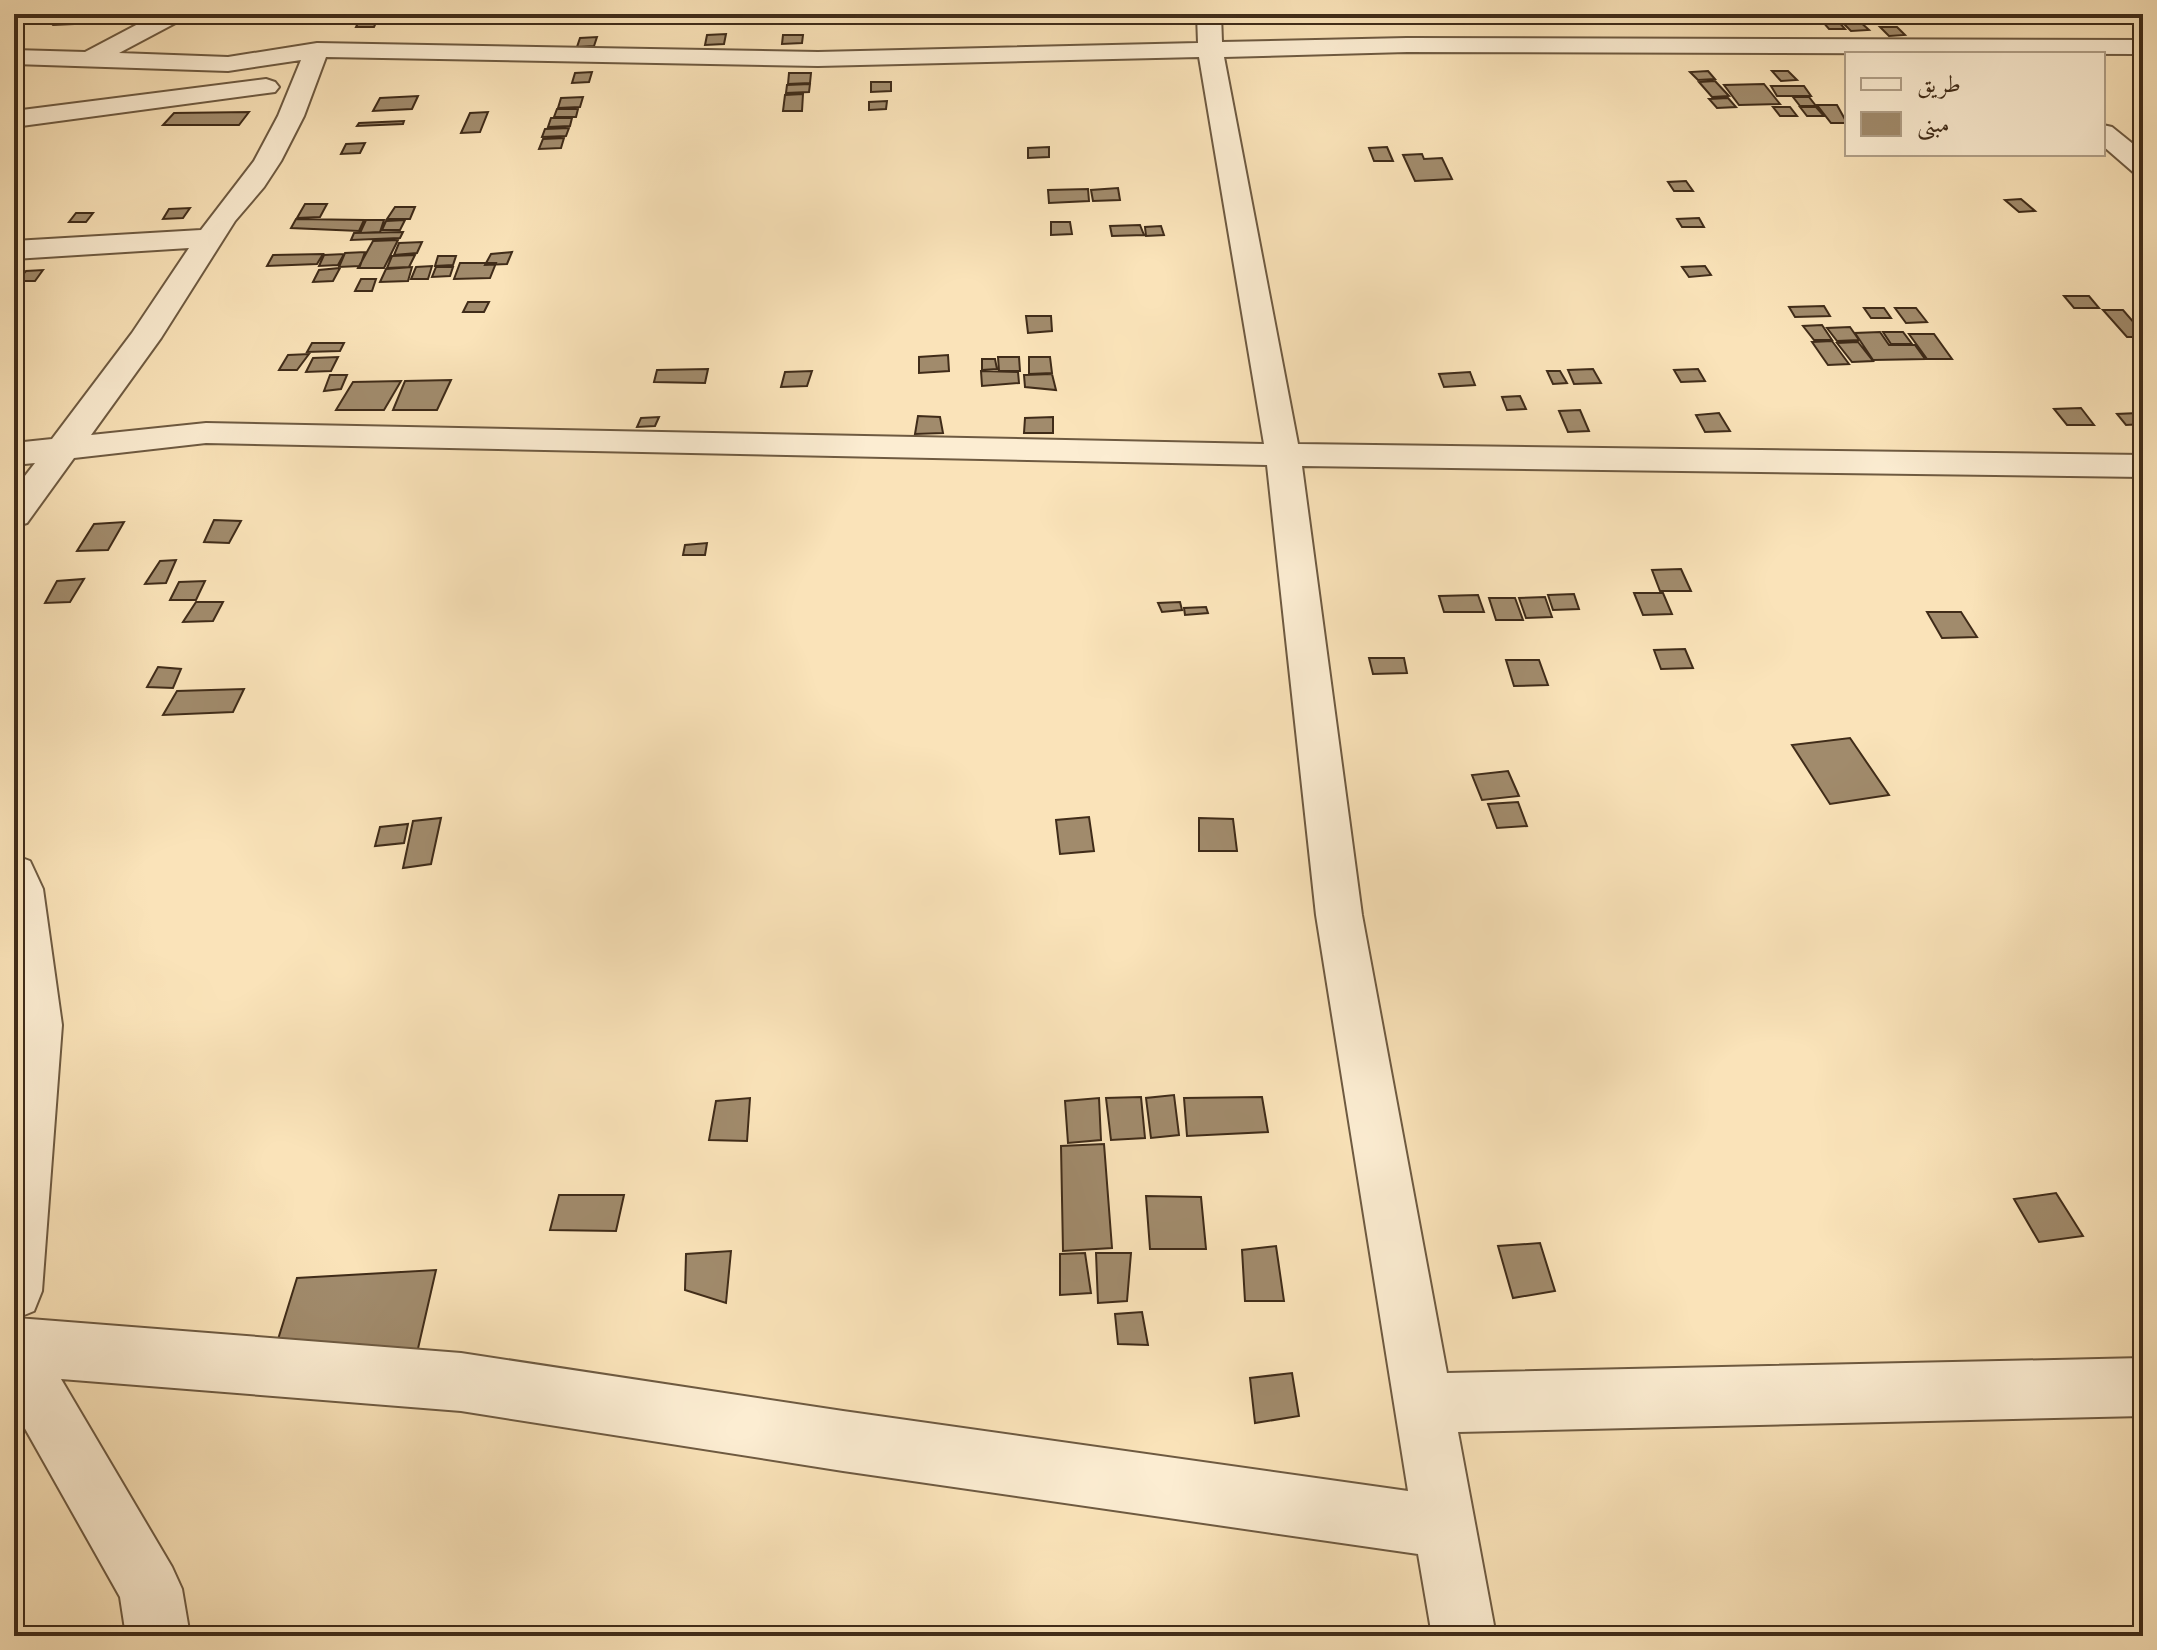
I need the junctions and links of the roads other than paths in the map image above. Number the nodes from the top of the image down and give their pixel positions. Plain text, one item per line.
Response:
1 (175, 14) edge
2 (1209, 32) edge
3 (2143, 47) edge
4 (317, 50) junction
5 (2000, 50) edge
6 (14, 57) edge
7 (93, 58) junction
8 (27, 81) dead end
9 (306, 83) junction
10 (14, 119) edge
11 (2105, 135) edge
12 (2143, 166) edge
13 (212, 238) junction
14 (14, 250) edge
15 (66, 448) junction
16 (14, 454) edge
17 (1283, 455) junction
18 (2143, 466) edge
19 (14, 515) edge
20 (14, 874) edge
21 (14, 1291) edge
22 (14, 1346) edge
23 (14, 1353) edge
24 (2143, 1387) edge
25 (1424, 1403) junction
26 (1447, 1527) junction
27 (158, 1636) edge
28 (1464, 1636) edge

1 - 7 street
2 - 4 street
2 - 5 street
2 - 17 street
3 - 5 street
4 - 7 street
4 - 9 street
6 - 7 street
7 - 8 street
9 - 10 street
9 - 13 street
11 - 12 street
13 - 14 street
13 - 15 street
15 - 16 street
15 - 17 street
15 - 19 street
17 - 18 street
17 - 25 street
20 - 21 street
22 - 26 street
23 - 27 street
24 - 25 street
25 - 26 street
26 - 28 street

